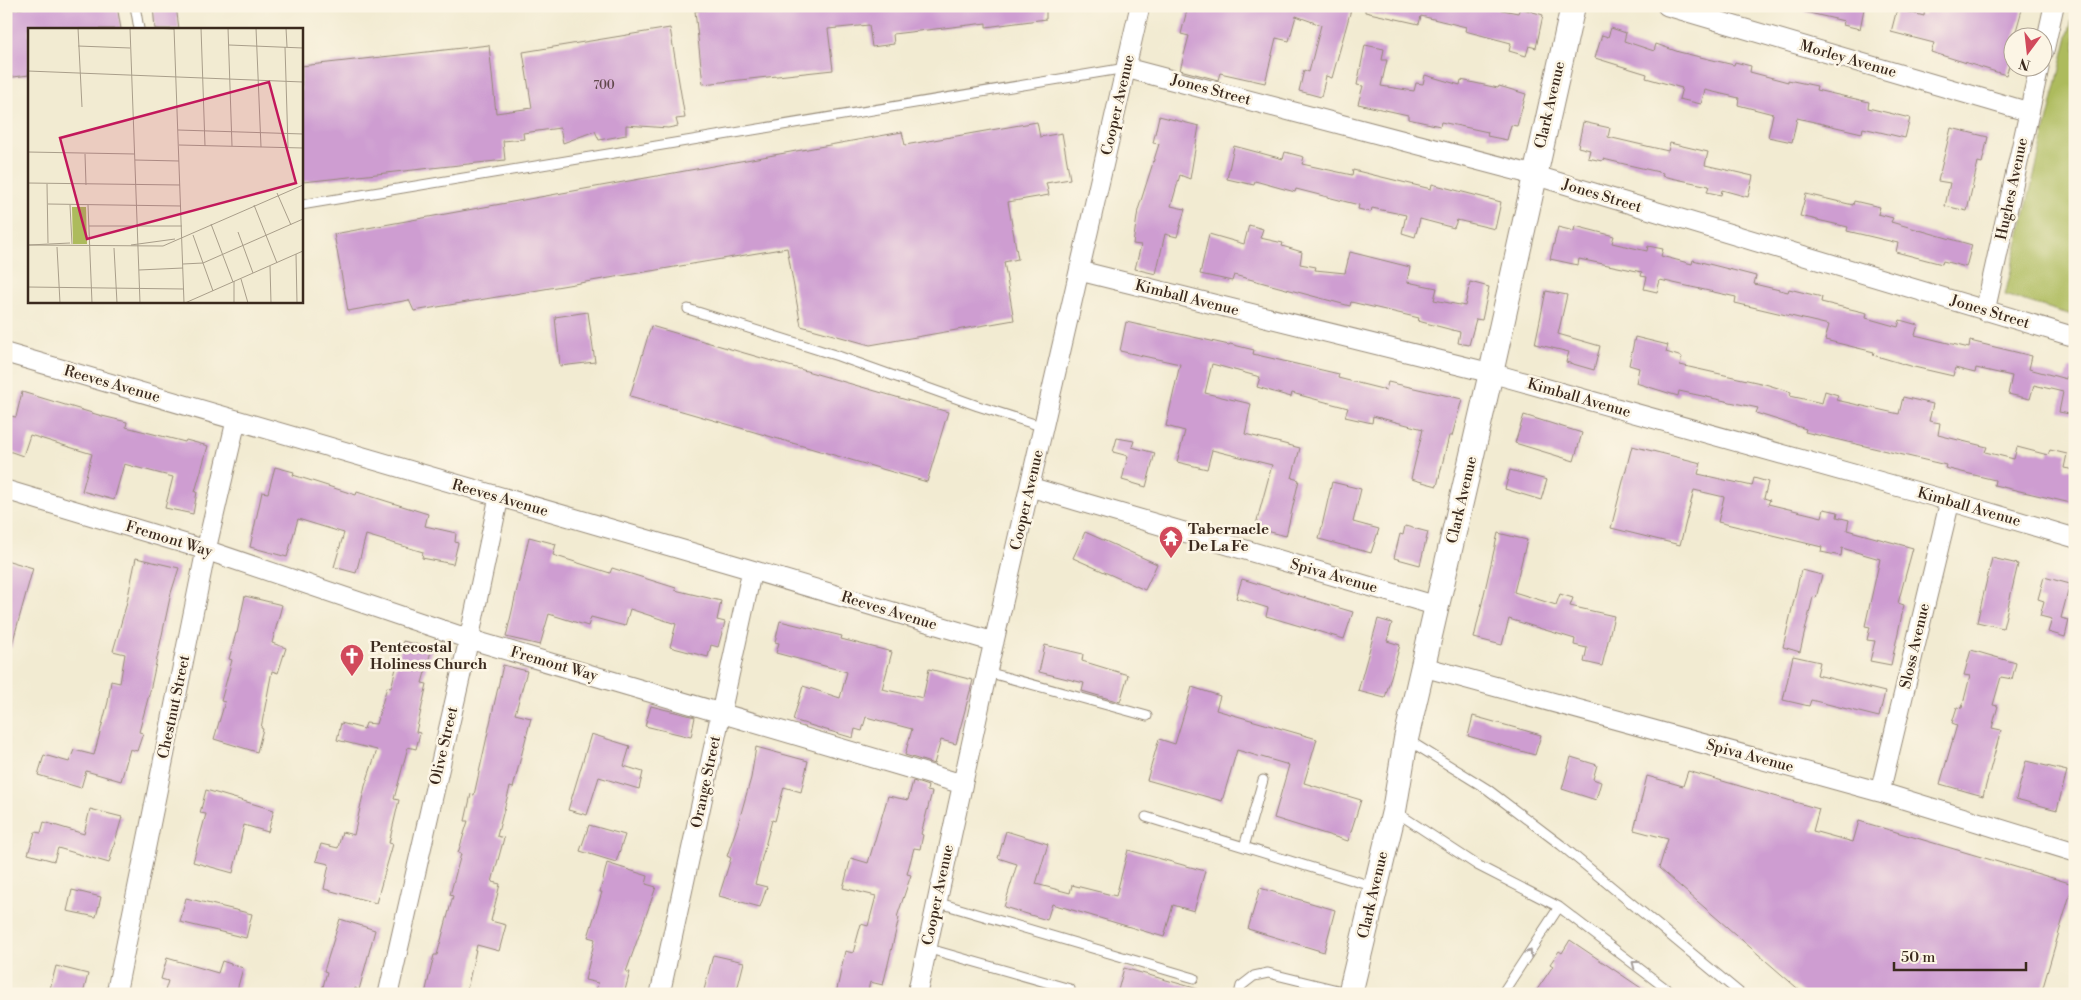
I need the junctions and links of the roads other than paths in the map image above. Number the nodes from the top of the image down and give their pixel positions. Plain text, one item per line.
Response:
1 (135, 6) edge
2 (1140, 6) edge
3 (1573, 6) edge
4 (1667, 6) edge
5 (2054, 6) edge
6 (139, 28) edge
7 (2049, 28) edge
8 (1126, 68) junction
9 (2038, 78) edge
10 (2029, 112) junction
11 (1534, 176) junction
12 (302, 205) edge
13 (1080, 271) junction
14 (688, 309) dead end
15 (1986, 311) junction
16 (2075, 337) edge
17 (6, 353) edge
18 (1491, 373) junction
19 (236, 421) junction
20 (1044, 427) junction
21 (1030, 487) junction
22 (6, 490) edge
23 (499, 497) junction
24 (1950, 501) junction
25 (2075, 538) edge
26 (206, 550) junction
27 (752, 570) junction
28 (1437, 606) junction
29 (469, 639) junction
30 (994, 642) junction
31 (1424, 667) junction
32 (987, 672) junction
33 (721, 713) junction
34 (1147, 716) dead end
35 (1406, 739) junction
36 (1263, 780) dead end
37 (962, 784) junction
38 (1880, 792) junction
39 (1394, 811) junction
40 (1146, 817) dead end
41 (1244, 847) junction
42 (2075, 852) edge
43 (1375, 888) junction
44 (936, 902) junction
45 (1559, 908) junction
46 (926, 948) junction
47 (1194, 978) dead end
48 (1070, 989) dead end
49 (1350, 993) edge
50 (116, 994) edge
51 (388, 994) edge
52 (660, 994) edge
53 (917, 994) edge
54 (1239, 994) edge
55 (1502, 994) edge
56 (1674, 994) edge
57 (1741, 994) edge

1 - 6 lane
2 - 8 street, Cooper Avenue
3 - 11 street, Clark Avenue
4 - 10 street, Morley Avenue
5 - 7 street
8 - 11 street, Jones Street
8 - 12 lane
8 - 13 street, Cooper Avenue
9 - 10 street, Hughes Avenue
10 - 15 street, Hughes Avenue
11 - 15 street, Jones Street
11 - 18 street, Clark Avenue
13 - 18 street, Kimball Avenue
13 - 20 street, Cooper Avenue
14 - 20 lane
15 - 16 street, Jones Street
17 - 19 street, Reeves Avenue
18 - 24 street, Kimball Avenue
18 - 28 street, Clark Avenue
19 - 23 street, Reeves Avenue
19 - 26 street, Chestnut Street
20 - 21 street, Cooper Avenue
21 - 28 street, Spiva Avenue
21 - 30 street, Cooper Avenue
22 - 26 street, Fremont Way
23 - 27 street, Reeves Avenue
23 - 29 street, Olive Street
24 - 25 street, Kimball Avenue
24 - 38 street, Sloss Avenue
26 - 29 street, Fremont Way
26 - 50 street, Chestnut Street
27 - 30 street, Reeves Avenue
27 - 33 street, Orange Street
28 - 31 street, Clark Avenue
29 - 33 street, Fremont Way
29 - 51 street, Olive Street
30 - 32 street, Cooper Avenue
31 - 35 street, Clark Avenue
31 - 38 street, Spiva Avenue
32 - 34 lane
32 - 37 street, Cooper Avenue
33 - 37 street, Fremont Way
33 - 52 street, Orange Street
35 - 39 street, Clark Avenue
35 - 57 lane
36 - 41 lane
37 - 44 street, Cooper Avenue
38 - 42 street, Spiva Avenue
39 - 43 street, Clark Avenue
39 - 45 lane
40 - 41 lane
41 - 43 lane
43 - 49 street, Clark Avenue
44 - 46 street, Cooper Avenue
44 - 47 lane
55 -> 45 lane
56 -> 45 lane
46 - 48 lane
46 - 53 street, Cooper Avenue
49 - 54 lane

